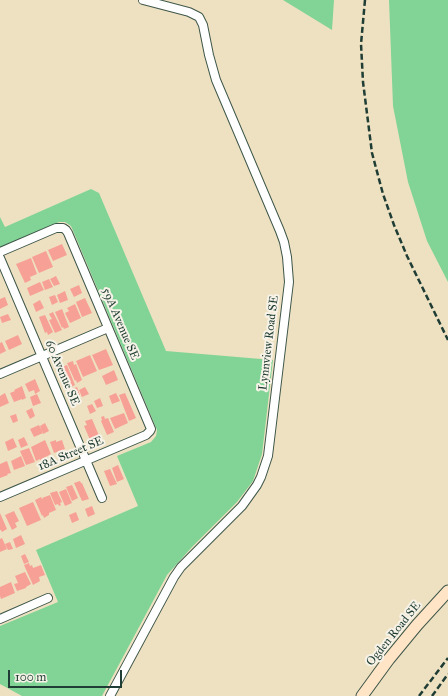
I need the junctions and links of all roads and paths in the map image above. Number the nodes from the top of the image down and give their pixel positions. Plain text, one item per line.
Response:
1 (143, 0) edge
2 (0, 252) edge
3 (0, 258) edge
4 (108, 328) junction
5 (42, 357) junction
6 (0, 374) edge
7 (150, 432) joint
8 (86, 461) junction
9 (0, 497) edge
10 (102, 498) dead end
11 (448, 591) edge
12 (48, 598) dead end
13 (0, 619) edge
14 (110, 696) edge
15 (362, 696) edge

1 - 14 street, Lynnview Road SE
2 - 4 street, 59A Avenue SE
3 - 5 street, 60 Avenue SE
4 - 5 street
4 - 7 street, 59A Avenue SE
5 - 6 street
5 - 8 street, 60 Avenue SE
7 - 8 street, 18A Street SE
8 - 9 street, 18A Street SE
8 - 10 street, 60 Avenue SE
11 - 15 street, Ogden Road SE
12 - 13 street

